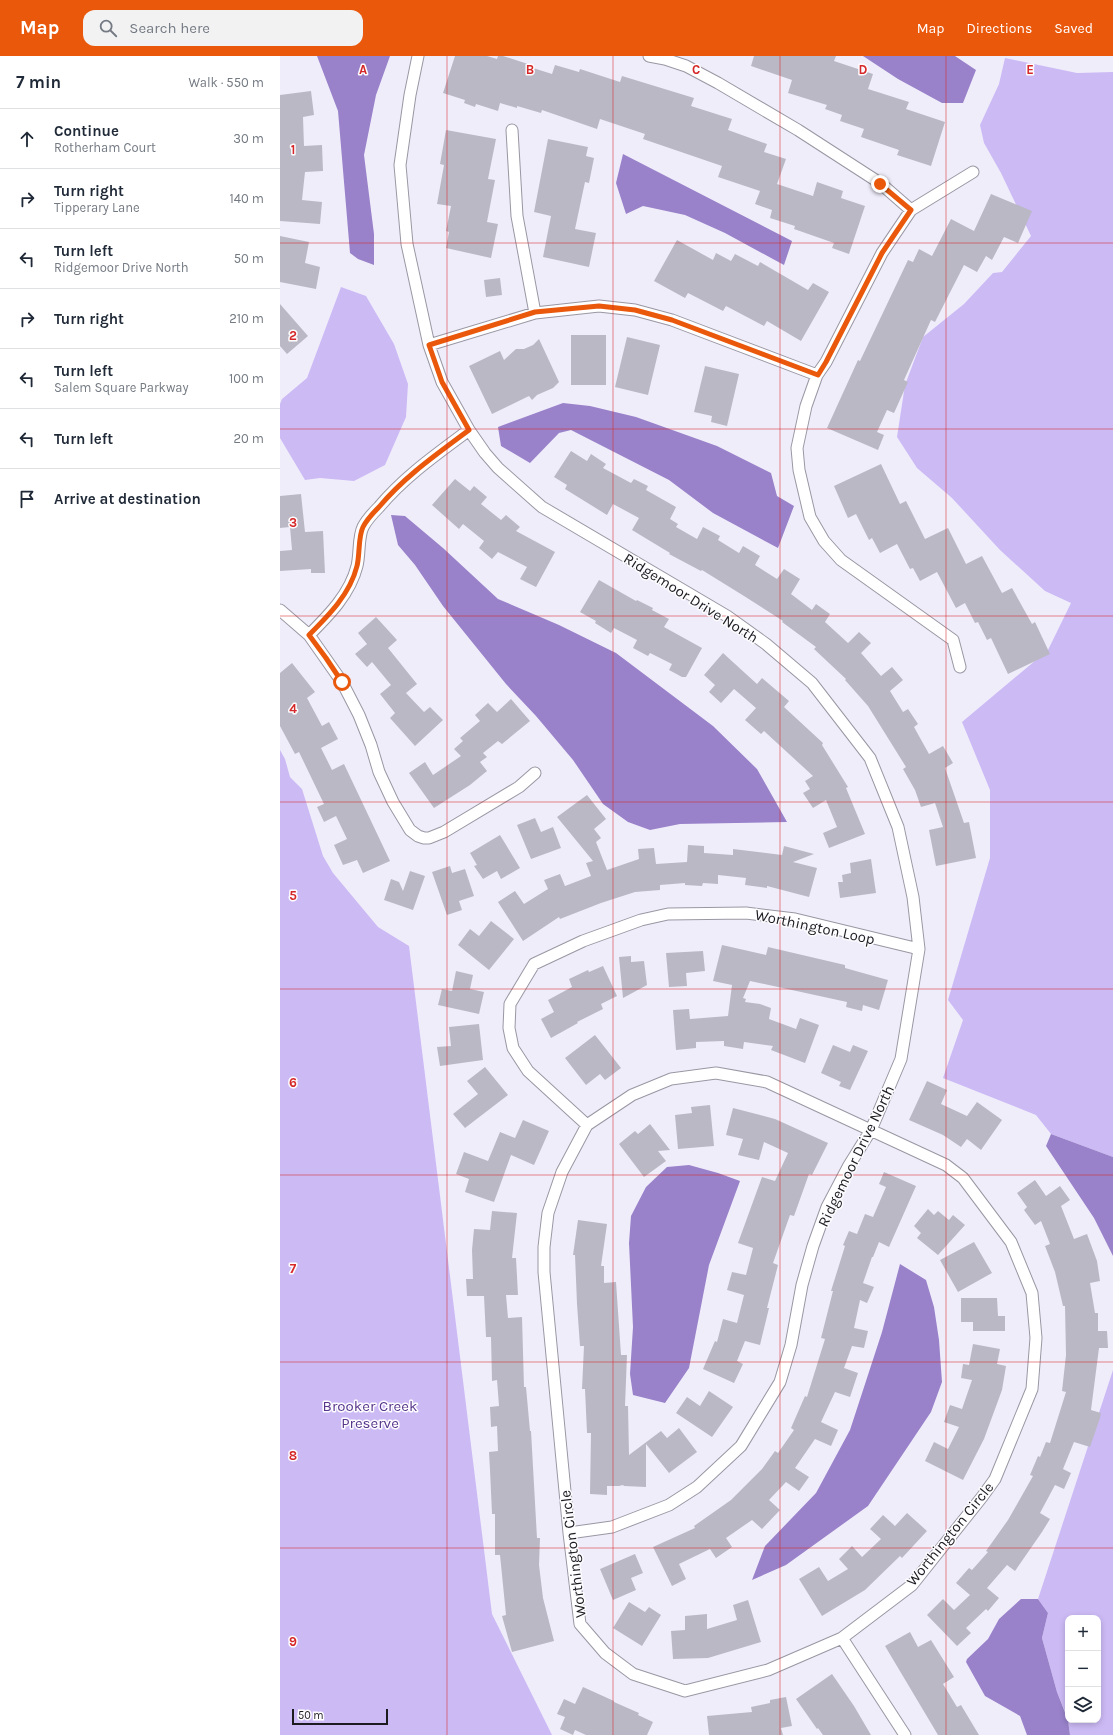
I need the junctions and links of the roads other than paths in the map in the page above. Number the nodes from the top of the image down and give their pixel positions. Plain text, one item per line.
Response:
1 (418, 56) edge
2 (649, 56) edge
3 (512, 130) dead end
4 (973, 172) dead end
5 (911, 210) junction
6 (535, 312) junction
7 (429, 345) junction
8 (818, 375) junction
9 (469, 430) junction
10 (280, 610) edge
11 (309, 635) junction
12 (960, 666) dead end
13 (535, 773) dead end
14 (919, 949) junction
15 (587, 1125) junction
16 (871, 1130) junction
17 (569, 1533) junction
18 (842, 1638) junction
19 (905, 1735) edge

1 - 7 street, Ridgemoor Drive North
2 - 5 street
3 - 6 street
4 - 5 street
5 - 8 street
6 - 7 street
6 - 8 street
7 - 9 street, Ridgemoor Drive North
8 - 12 street
9 - 11 street
9 - 14 street, Ridgemoor Drive North
10 - 11 street
11 - 13 street
14 - 15 street, Worthington Loop
14 - 16 street, Ridgemoor Drive North
15 - 16 street, Worthington Circle
15 - 17 street, Worthington Circle
16 - 17 street, Ridgemoor Drive North
16 - 18 street, Worthington Circle
17 - 18 street, Worthington Circle
18 - 19 street

